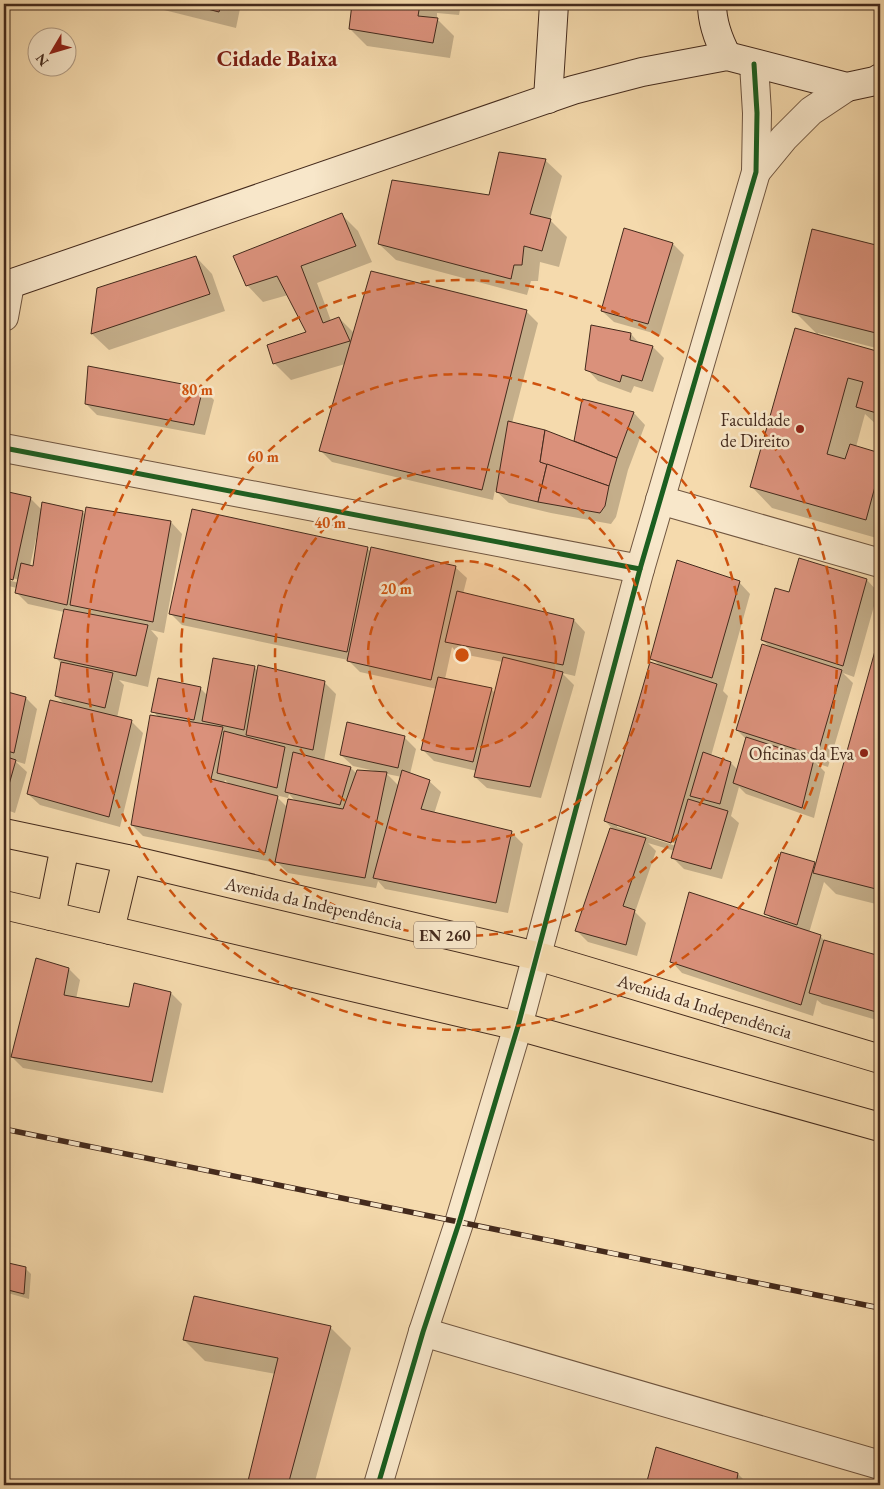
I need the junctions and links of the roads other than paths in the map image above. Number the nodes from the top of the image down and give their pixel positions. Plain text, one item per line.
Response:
1 (554, 4) edge
2 (712, 4) edge
3 (727, 56) junction
4 (754, 64) junction
5 (880, 78) edge
6 (847, 87) junction
7 (548, 99) junction
8 (756, 172) junction
9 (7, 285) edge
10 (4, 317) edge
11 (4, 448) edge
12 (660, 500) junction
13 (880, 563) edge
14 (640, 569) junction
15 (4, 832) edge
16 (65, 846) junction
17 (126, 859) junction
18 (4, 905) edge
19 (51, 916) junction
20 (110, 930) junction
21 (537, 956) junction
22 (518, 1026) junction
23 (880, 1059) edge
24 (880, 1127) edge
25 (423, 1332) junction
26 (880, 1465) edge
27 (378, 1485) edge

1 - 7 street
2 - 3 street
3 - 4 street
3 - 7 street
4 - 6 street
4 - 8 street
5 - 6 street
6 - 8 street
7 - 9 street
8 - 12 street
9 - 10 street
11 - 14 street
12 - 13 street
12 - 14 street
14 - 21 street
15 - 16 main road, Avenida da Independência / EN 260
16 - 17 main road, Avenida da Independência / EN 260
16 - 19 main road
17 - 20 main road
17 - 21 main road, Avenida da Independência / EN 260
18 - 19 main road
19 - 20 main road
20 - 22 main road
21 - 22 street
21 - 23 main road, Avenida da Independência / EN 260
22 - 24 main road
22 - 25 street
25 - 26 street
25 - 27 street

